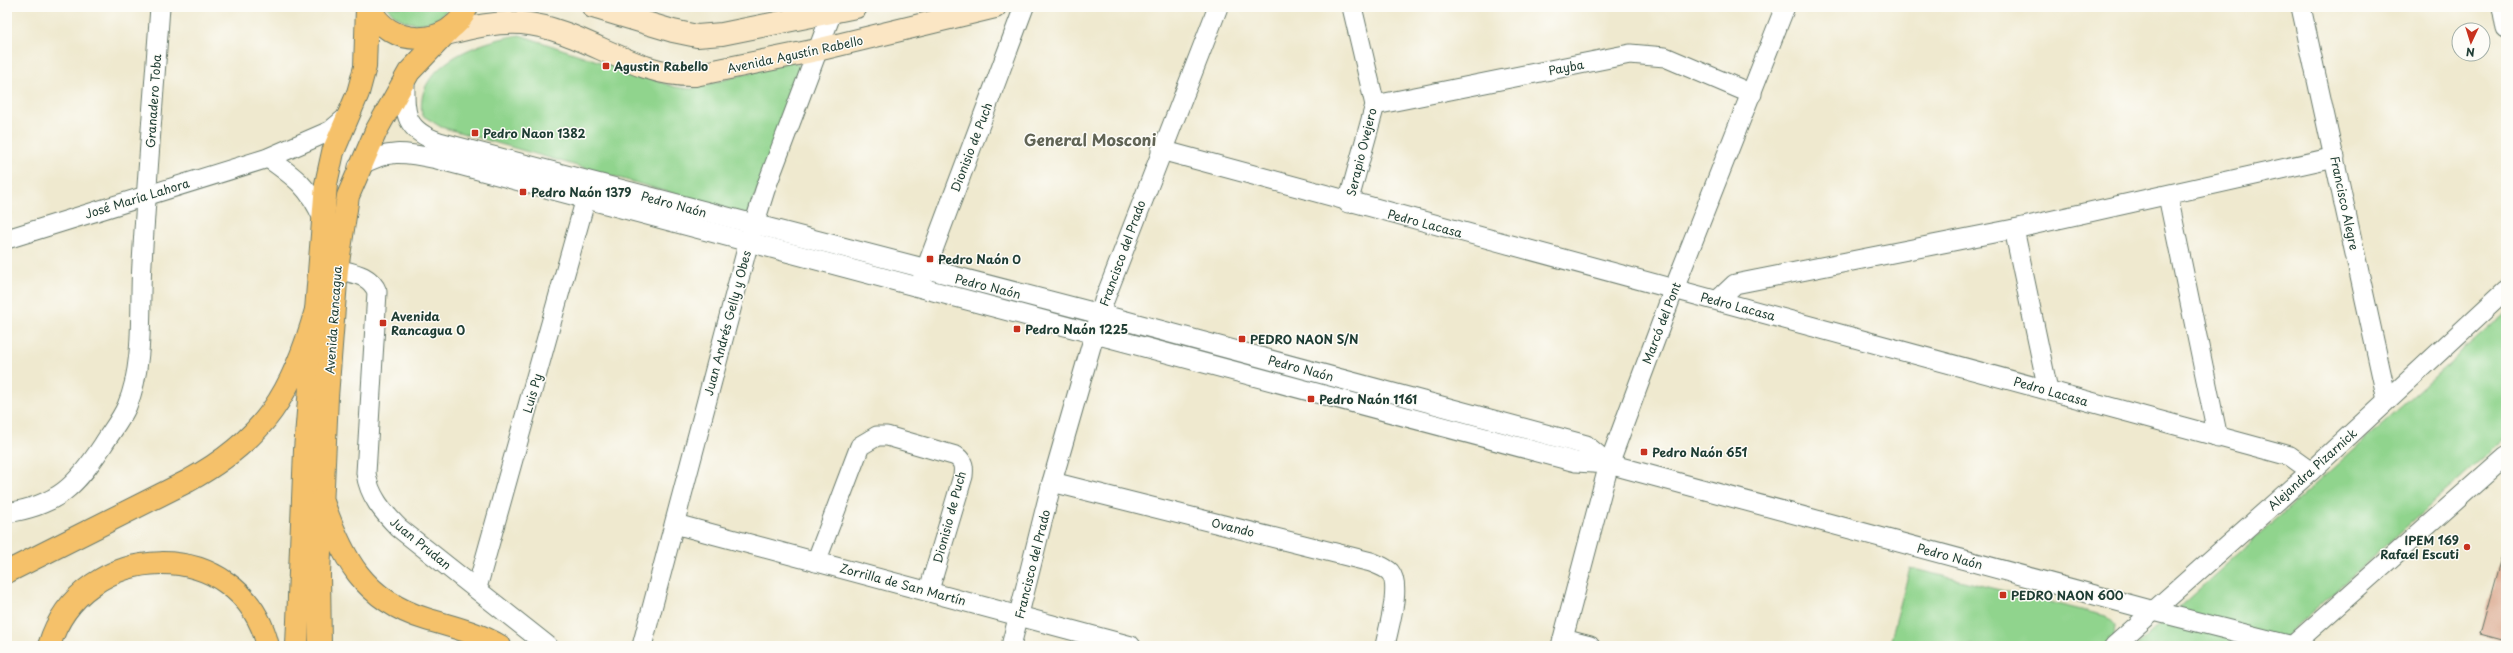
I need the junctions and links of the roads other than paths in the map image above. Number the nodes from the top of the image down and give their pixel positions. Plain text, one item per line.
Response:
1 (160, 7) edge
2 (368, 7) edge
3 (467, 7) edge
4 (593, 7) edge
5 (856, 7) edge
6 (995, 7) edge
7 (1024, 7) edge
8 (1218, 7) edge
9 (1352, 7) edge
10 (1785, 7) edge
11 (2301, 7) edge
12 (2502, 7) edge
13 (833, 10) edge
14 (2506, 29) edge
15 (445, 32) junction
16 (817, 50) junction
17 (405, 78) junction
18 (1752, 94) junction
19 (1374, 105) junction
20 (350, 114) junction
21 (1161, 150) junction
22 (2335, 157) junction
23 (268, 158) junction
24 (358, 167) junction
25 (146, 195) junction
26 (2168, 196) junction
27 (586, 198) junction
28 (1348, 203) junction
29 (323, 219) junction
30 (2014, 230) junction
31 (751, 233) junction
32 (7, 239) edge
33 (337, 270) junction
34 (922, 279) junction
35 (1674, 289) junction
36 (2506, 290) edge
37 (1718, 300) junction
38 (316, 310) junction
39 (1100, 314) junction
40 (1095, 332) junction
41 (2048, 390) junction
42 (2387, 400) junction
43 (2218, 438) junction
44 (2506, 456) edge
45 (1609, 464) junction
46 (2311, 471) junction
47 (1052, 482) junction
48 (322, 499) junction
49 (7, 512) edge
50 (675, 524) junction
51 (816, 562) junction
52 (7, 572) edge
53 (477, 588) junction
54 (929, 590) junction
55 (2154, 611) junction
56 (1019, 616) junction
57 (1562, 642) edge
58 (49, 646) edge
59 (268, 646) edge
60 (298, 646) edge
61 (320, 646) edge
62 (500, 646) edge
63 (548, 646) edge
64 (642, 646) edge
65 (1012, 646) edge
66 (1131, 646) edge
67 (1385, 646) edge
68 (1590, 646) edge
69 (2114, 646) edge
70 (2292, 646) edge

1 - 25 street, Granadero Toba
2 - 15 main road
2 - 20 main road, Avenida Rancagua
3 - 15 main road, Avenida Rancagua
4 - 13 main road
5 - 13 main road
6 - 16 main road, Avenida Agustín Rabello
7 - 34 street, Dionisio de Puch
8 - 21 street, Francisco del Prado
9 - 19 street, Serapio Ovejero
10 - 18 street, Marcó del Pont
11 - 22 street, Francisco Alegre
12 - 14 street
13 - 16 street, Juan Andrés Gelly y Obes
15 - 16 main road, Avenida Agustín Rabello
15 - 17 main road, Avenida Rancagua
16 - 31 street, Juan Andrés Gelly y Obes
17 - 24 main road, Avenida Rancagua
17 - 31 street, Pedro Naón
18 - 19 street, Payba
18 - 35 street, Marcó del Pont
19 - 28 street, Serapio Ovejero
20 - 23 street, José María Lahora
20 - 29 main road, Avenida Rancagua
21 - 28 street, Pedro Lacasa
21 - 39 street, Francisco del Prado
22 - 26 street
22 - 42 street, Francisco Alegre
23 - 25 street, José María Lahora
23 - 29 street
24 - 27 street, Pedro Naón
24 - 33 main road, Avenida Rancagua
25 - 32 street, José María Lahora
25 - 49 street, Granadero Toba
26 - 30 street
26 - 43 street
27 - 31 street, Pedro Naón
27 - 53 street, Luis Py
28 - 35 street, Pedro Lacasa
29 - 38 main road, Avenida Rancagua
30 - 37 street
30 - 41 street
31 - 34 street, Pedro Naón
31 - 50 street, Juan Andrés Gelly y Obes
33 - 48 main road, Avenida Rancagua
33 - 53 street, Juan Prudan
34 - 39 street, Pedro Naón
34 - 40 street, Pedro Naón
35 - 37 street, Pedro Lacasa
35 - 45 street, Marcó del Pont
36 - 42 street, Alejandra Pizarnick
37 - 41 street, Pedro Lacasa
38 - 52 main road
38 - 60 main road, Avenida Rancagua
39 - 40 street, Francisco del Prado
39 - 45 street, Pedro Naón
40 - 45 street, Pedro Naón
40 - 47 street, Francisco del Prado
41 - 43 street, Pedro Lacasa
42 - 46 street, Alejandra Pizarnick
43 - 46 street, Pedro Lacasa
44 - 70 street
45 - 55 street, Pedro Naón
45 - 57 street, Marcó del Pont
46 - 55 street, Alejandra Pizarnick
47 - 56 street, Francisco del Prado
47 - 67 street, Ovando
48 - 61 main road, Avenida Rancagua
48 - 62 main road
50 - 51 street, Zorrilla de San Martín
50 - 64 street, Juan Andrés Gelly y Obes
51 - 54 street, Zorrilla de San Martín
51 - 54 street, Dionisio de Puch
53 - 63 street, Juan Prudan
54 - 56 street, Zorrilla de San Martín
55 - 69 street, Alejandra Pizarnick
55 - 70 street, Pedro Naón
56 - 65 street, Francisco del Prado
56 - 66 street, Zorrilla de San Martín
57 - 68 street
58 - 59 main road

